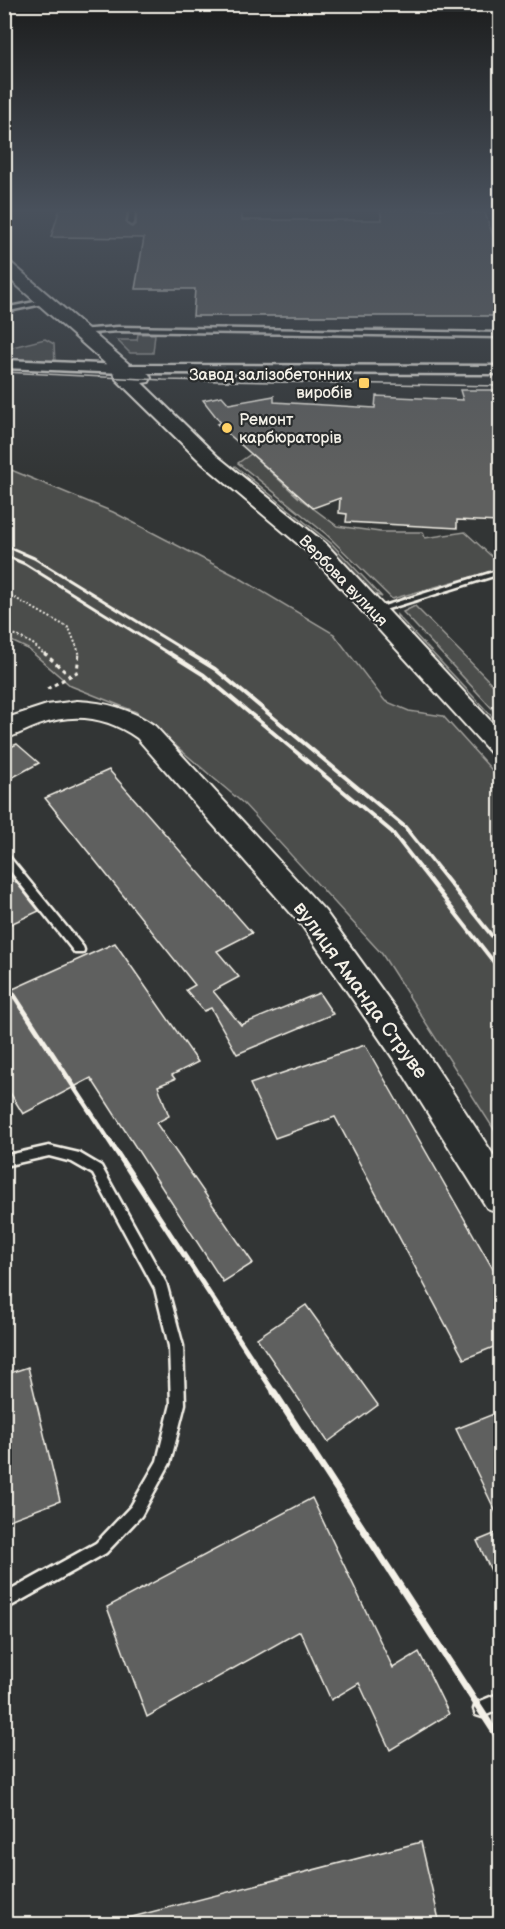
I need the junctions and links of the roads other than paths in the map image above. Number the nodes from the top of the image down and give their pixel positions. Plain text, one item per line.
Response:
1 (41, 298) edge
2 (45, 302) junction
3 (4, 310) edge
4 (78, 332) junction
5 (501, 335) edge
6 (4, 363) edge
7 (123, 369) junction
8 (501, 370) edge
9 (501, 572) edge
10 (375, 610) junction
11 (4, 730) edge
12 (501, 747) edge
13 (4, 856) edge
14 (79, 950) dead end
15 (4, 1161) edge
16 (501, 1196) edge
17 (4, 1603) edge
18 (501, 1701) edge
19 (482, 1709) dead end

1 - 2 main road, Вербова вулиця
2 - 3 lane
2 - 4 main road, Вербова вулиця
4 - 5 lane
4 - 7 main road, Вербова вулиця
6 - 7 street
7 - 8 street
7 - 10 main road, Вербова вулиця
9 - 10 lane
10 - 12 main road, Вербова вулиця
11 - 16 main road, вулиця Аманда Струве
13 - 14 lane
15 - 17 lane
18 - 19 lane

